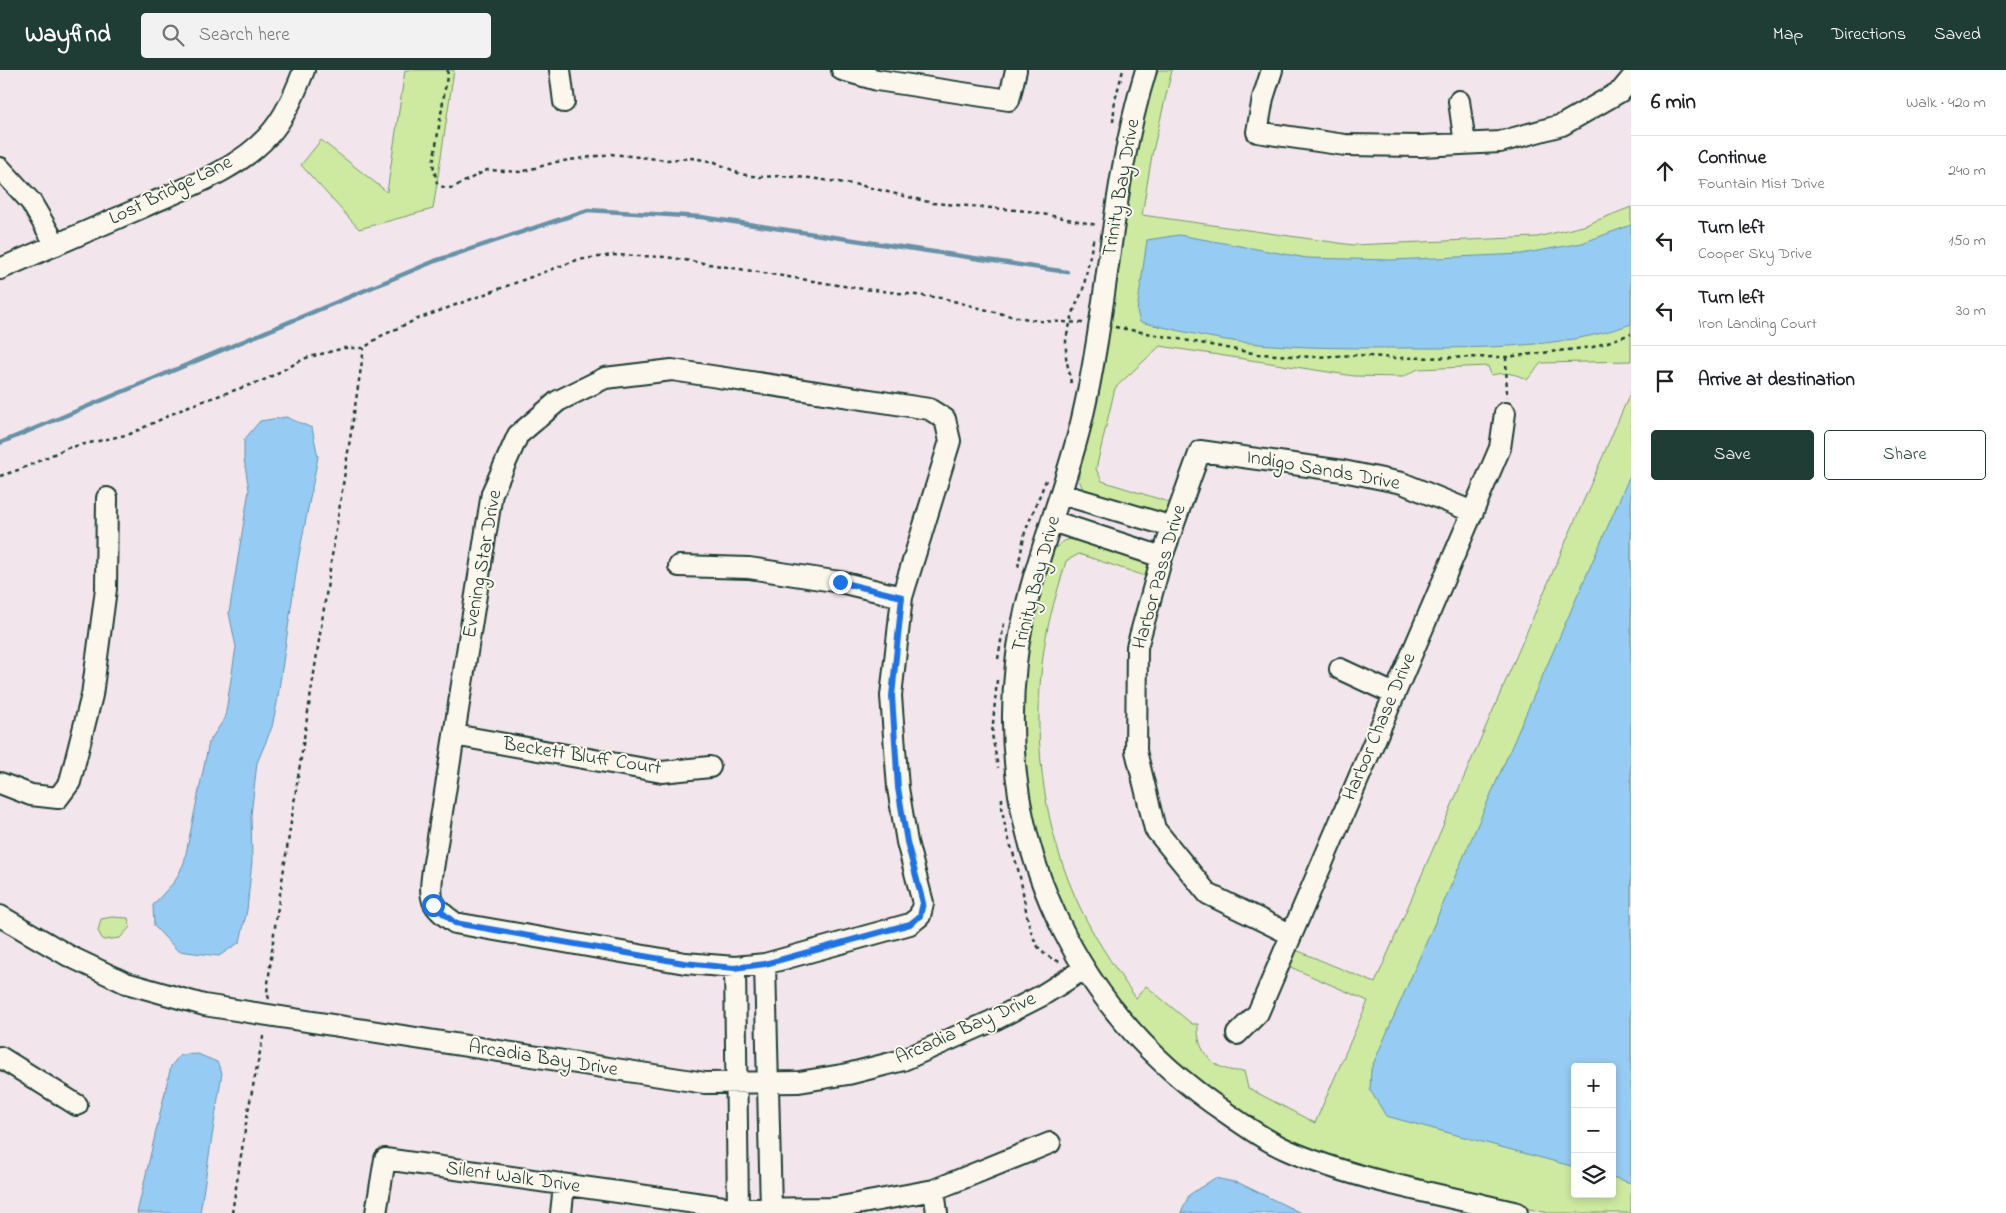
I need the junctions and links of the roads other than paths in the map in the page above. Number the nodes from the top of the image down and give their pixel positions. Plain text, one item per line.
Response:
1 (304, 70) edge
2 (560, 70) edge
3 (842, 70) edge
4 (1016, 70) edge
5 (1146, 70) edge
6 (1272, 70) edge
7 (1631, 79) edge
8 (1460, 101) dead end
9 (564, 102) dead end
10 (1465, 144) junction
11 (0, 168) edge
12 (56, 245) junction
13 (0, 269) edge
14 (1505, 413) road end
15 (1200, 451) joint
16 (1062, 494) junction
17 (107, 498) dead end
18 (1472, 512) junction
19 (1052, 522) junction
20 (1173, 527) junction
21 (1162, 557) junction
22 (679, 566) dead end
23 (902, 597) junction
24 (1340, 669) dead end
25 (1394, 694) junction
26 (454, 735) junction
27 (710, 767) dead end
28 (0, 783) edge
29 (0, 916) edge
30 (1290, 934) junction
31 (765, 964) junction
32 (734, 968) junction
33 (1084, 969) junction
34 (1237, 1034) dead end
35 (0, 1057) edge
36 (738, 1083) junction
37 (769, 1083) junction
38 (77, 1105) dead end
39 (1050, 1143) dead end
40 (564, 1186) junction
41 (934, 1190) junction
42 (738, 1209) junction
43 (771, 1209) junction
44 (376, 1213) edge
45 (561, 1213) edge
46 (937, 1213) edge
47 (1517, 1213) edge

1 - 12 street, Lost Bridge Lane
2 - 9 street
3 - 4 street
5 - 16 street, Trinity Bay Drive
6 - 10 street
7 - 10 street
8 - 10 street
11 - 12 street
12 - 13 street, Lost Bridge Lane
14 - 18 street, Harbor Chase Drive
15 - 18 street, Indigo Sands Drive
15 - 20 street, Harbor Pass Drive
16 - 19 street, Trinity Bay Drive
16 - 20 street
17 - 28 street
18 - 25 street, Harbor Chase Drive
19 - 21 street
19 - 33 street, Trinity Bay Drive
20 - 21 street, Harbor Pass Drive
21 - 30 street, Harbor Pass Drive
22 - 23 street
23 - 26 street, Evening Star Drive
23 - 31 street
24 - 25 street
25 - 30 street, Harbor Chase Drive
26 - 27 street, Beckett Bluff Court
26 - 32 street, Evening Star Drive
29 - 36 street, Arcadia Bay Drive
30 - 34 street, Harbor Chase Drive
31 - 32 street
31 - 37 street
32 - 36 street
33 - 37 street, Arcadia Bay Drive
33 - 47 street, Trinity Bay Drive
35 - 38 street
36 - 37 street, Arcadia Bay Drive
36 - 42 street
37 - 43 street
39 - 41 street, Silent Walk Drive
40 - 42 street, Silent Walk Drive
40 - 44 street, Silent Walk Drive
40 - 45 street
41 - 43 street, Silent Walk Drive
41 - 46 street
42 - 43 street, Silent Walk Drive

